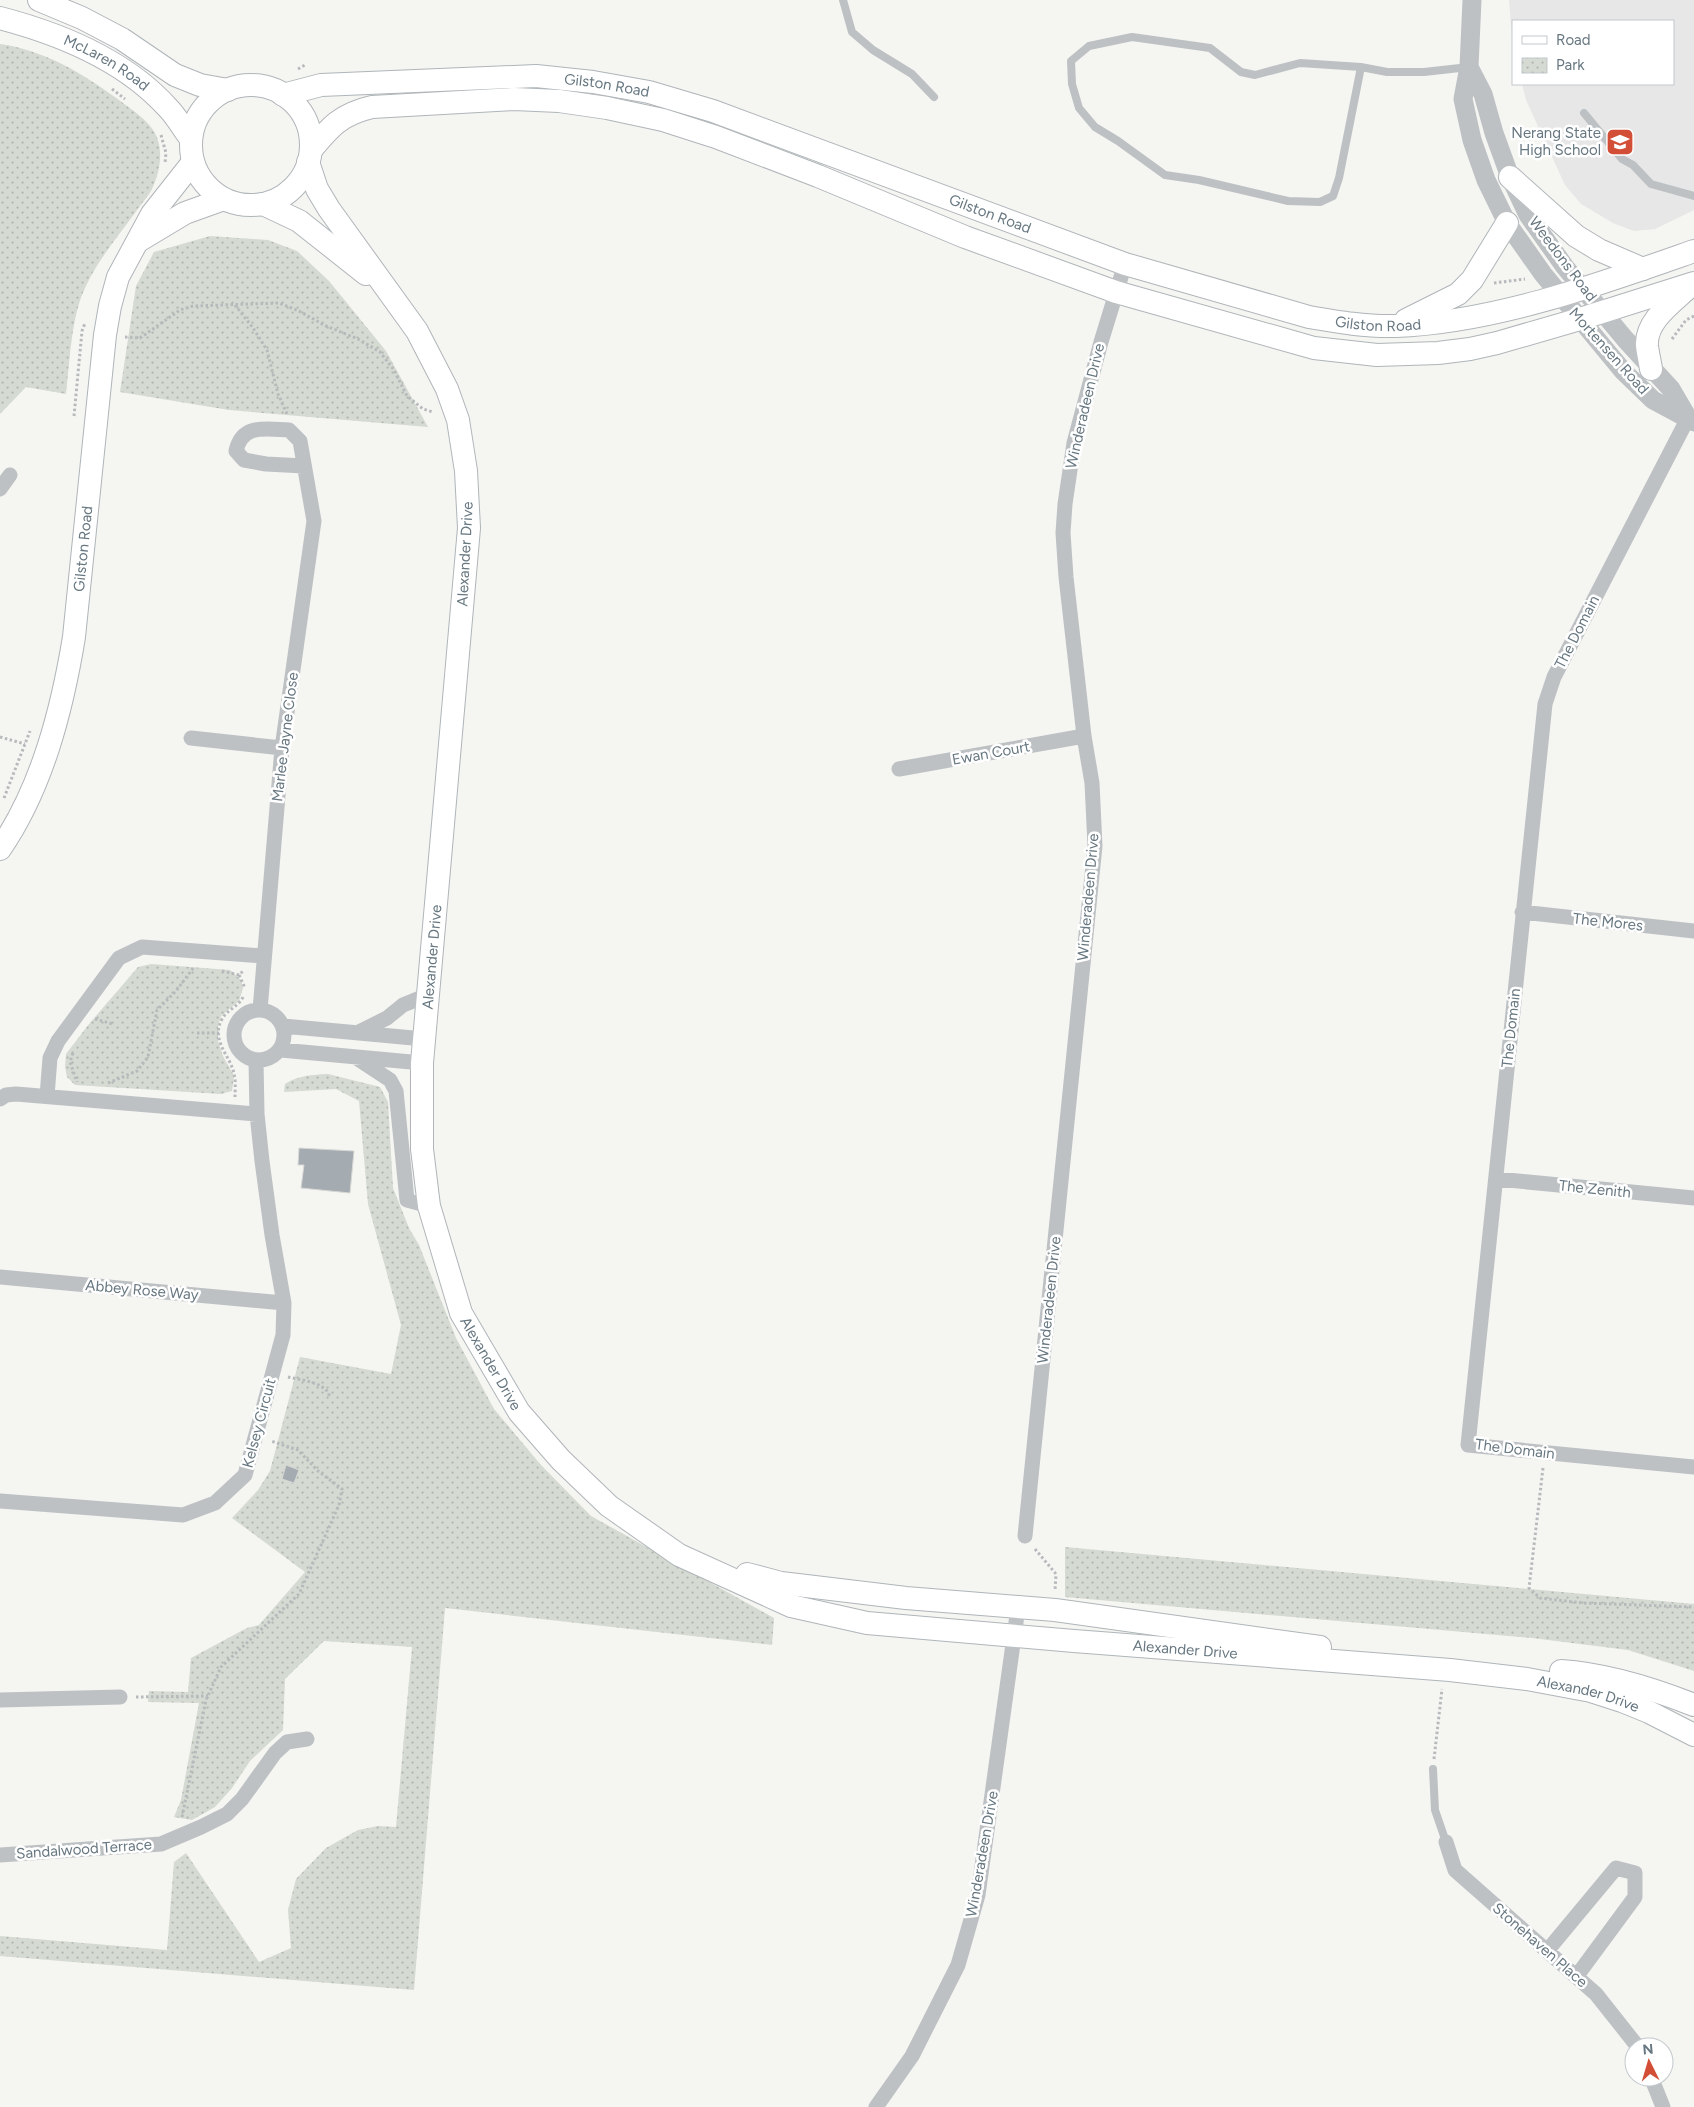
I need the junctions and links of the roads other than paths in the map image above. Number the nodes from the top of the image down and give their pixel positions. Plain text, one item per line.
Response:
1 (40, 0) edge
2 (844, 0) edge
3 (1472, 0) edge
4 (0, 18) edge
5 (1361, 67) junction
6 (1469, 67) junction
7 (228, 90) junction
8 (283, 95) junction
9 (934, 97) dead end
10 (1584, 113) dead end
11 (191, 139) junction
12 (310, 156) junction
13 (193, 162) junction
14 (1510, 177) junction
15 (1694, 196) edge
16 (224, 199) junction
17 (263, 204) junction
18 (1506, 223) junction
19 (138, 242) junction
20 (1694, 251) edge
21 (1125, 264) junction
22 (1643, 269) junction
23 (1693, 284) edge
24 (384, 288) junction
25 (1583, 288) junction
26 (1116, 292) junction
27 (1560, 294) junction
28 (1603, 311) junction
29 (1580, 319) junction
30 (1394, 326) junction
31 (1651, 369) junction
32 (1691, 420) edge
33 (304, 466) junction
34 (10, 475) dead end
35 (0, 488) edge
36 (1084, 736) junction
37 (191, 738) dead end
38 (282, 748) junction
39 (899, 769) dead end
40 (0, 849) edge
41 (1522, 912) junction
42 (1694, 931) edge
43 (259, 956) junction
44 (430, 994) junction
45 (260, 1010) junction
46 (283, 1026) junction
47 (357, 1033) junction
48 (424, 1040) junction
49 (281, 1050) junction
50 (355, 1057) junction
51 (256, 1061) junction
52 (422, 1063) junction
53 (47, 1096) junction
54 (0, 1099) edge
55 (257, 1114) junction
56 (1497, 1179) junction
57 (1694, 1198) edge
58 (429, 1206) junction
59 (0, 1277) edge
60 (284, 1303) junction
61 (1694, 1467) edge
62 (0, 1501) edge
63 (1025, 1536) road end
64 (679, 1555) junction
65 (1018, 1608) junction
66 (1016, 1636) junction
67 (120, 1698) road end
68 (0, 1700) edge
69 (1694, 1705) edge
70 (1694, 1735) edge
71 (306, 1739) dead end
72 (1433, 1769) road end
73 (1446, 1842) joint
74 (0, 1855) edge
75 (1547, 1951) junction
76 (1576, 1977) junction
77 (1630, 2037) edge
78 (1654, 2087) edge
79 (876, 2107) edge
80 (1663, 2107) edge

1 - 7 main road, McLaren Road
2 - 9 lane
3 - 6 street, Weedons Road
4 - 11 main road, McLaren Road
5 - 5 lane
5 - 6 lane
6 - 14 street, Weedons Road
6 - 18 street, Weedons Road
7 - 8 main road
7 - 11 main road
8 - 12 main road
8 - 21 main road, Gilston Road
10 - 15 lane
11 - 13 main road
12 - 17 main road
12 - 24 main road, Alexander Drive
12 - 26 main road, Gilston Road
13 - 16 main road
13 - 19 main road, Gilston Road
14 - 22 main road
14 - 25 street, Weedons Road
16 - 17 main road
16 - 19 main road, Gilston Road
17 - 24 main road, Alexander Drive
18 - 27 street, Weedons Road
18 - 30 main road
19 - 40 main road, Gilston Road
20 - 22 main road, Gilston Road
21 - 26 street, Winderadeen Drive
21 - 30 main road, Gilston Road
22 - 25 main road, Gilston Road
23 - 28 main road, Gilston Road
23 - 31 main road
24 - 44 main road, Alexander Drive
25 - 27 main road, Gilston Road
25 - 28 street, Weedons Road
26 - 29 main road, Gilston Road
26 - 36 street, Winderadeen Drive
27 - 29 street, Mortensen Road
27 - 30 main road, Gilston Road
28 - 29 main road, Gilston Road
28 - 31 street, Mortensen Road
29 - 32 street, Mortensen Road
31 - 32 street, Mortensen Road
32 - 41 street, The Domain
33 - 33 street, Marlee Jayne Close
33 - 38 street, Marlee Jayne Close
34 - 35 street
36 - 39 street, Ewan Court
36 - 63 street, Winderadeen Drive
37 - 38 street
38 - 43 street, Marlee Jayne Close
41 - 42 street, The Mores
41 - 56 street, The Domain
43 - 45 street, Marlee Jayne Close
43 - 53 street
44 - 47 street
44 - 48 main road, Alexander Drive
45 - 46 street
45 - 51 street
46 - 47 street
46 - 49 street
47 - 48 street
48 - 52 main road, Alexander Drive
49 - 50 street
49 - 51 street
50 - 52 street
50 - 58 street
51 - 55 street, Kelsey Circuit
52 - 58 main road, Alexander Drive
53 - 54 street
53 - 55 street
55 - 60 street, Kelsey Circuit
56 - 57 street, The Zenith
56 - 61 street, The Domain
58 - 64 main road, Alexander Drive
59 - 60 street, Abbey Rose Way
60 - 62 street, Kelsey Circuit
64 - 65 main road, Alexander Drive
64 - 66 main road, Alexander Drive
65 - 66 street, Winderadeen Drive
65 - 69 main road, Alexander Drive
66 - 70 main road, Alexander Drive
66 - 79 street, Winderadeen Drive
67 - 68 street
71 - 74 street, Sandalwood Terrace
72 - 73 lane
73 - 75 street, Stonehaven Place
75 - 76 street, Stonehaven Place
75 - 76 street
76 - 77 street, Stonehaven Place
78 - 80 street

